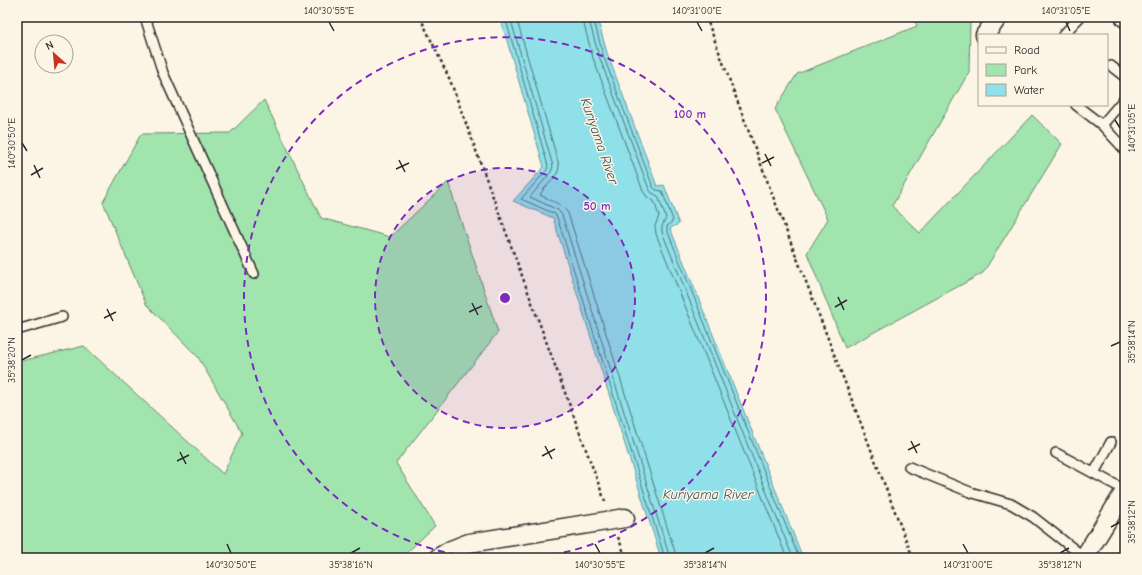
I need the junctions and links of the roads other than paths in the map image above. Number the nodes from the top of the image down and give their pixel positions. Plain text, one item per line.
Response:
1 (145, 17) edge
2 (998, 17) edge
3 (1080, 17) edge
4 (985, 34) edge
5 (1065, 34) edge
6 (1111, 66) dead end
7 (1125, 77) edge
8 (1125, 98) edge
9 (1077, 106) edge
10 (1102, 125) junction
11 (1125, 150) edge
12 (254, 274) dead end
13 (62, 317) dead end
14 (17, 330) edge
15 (1111, 442) dead end
16 (1056, 453) dead end
17 (909, 467) dead end
18 (1094, 473) junction
19 (1125, 490) edge
20 (625, 518) dead end
21 (1084, 557) edge
22 (438, 558) edge

1 - 12 lane
2 - 4 street
3 - 5 lane
6 - 7 lane
8 - 10 lane
9 - 10 lane
10 - 11 lane
13 - 14 lane
15 - 18 lane
16 - 18 lane
17 - 21 lane
18 - 19 lane
19 - 21 street
20 - 22 street

